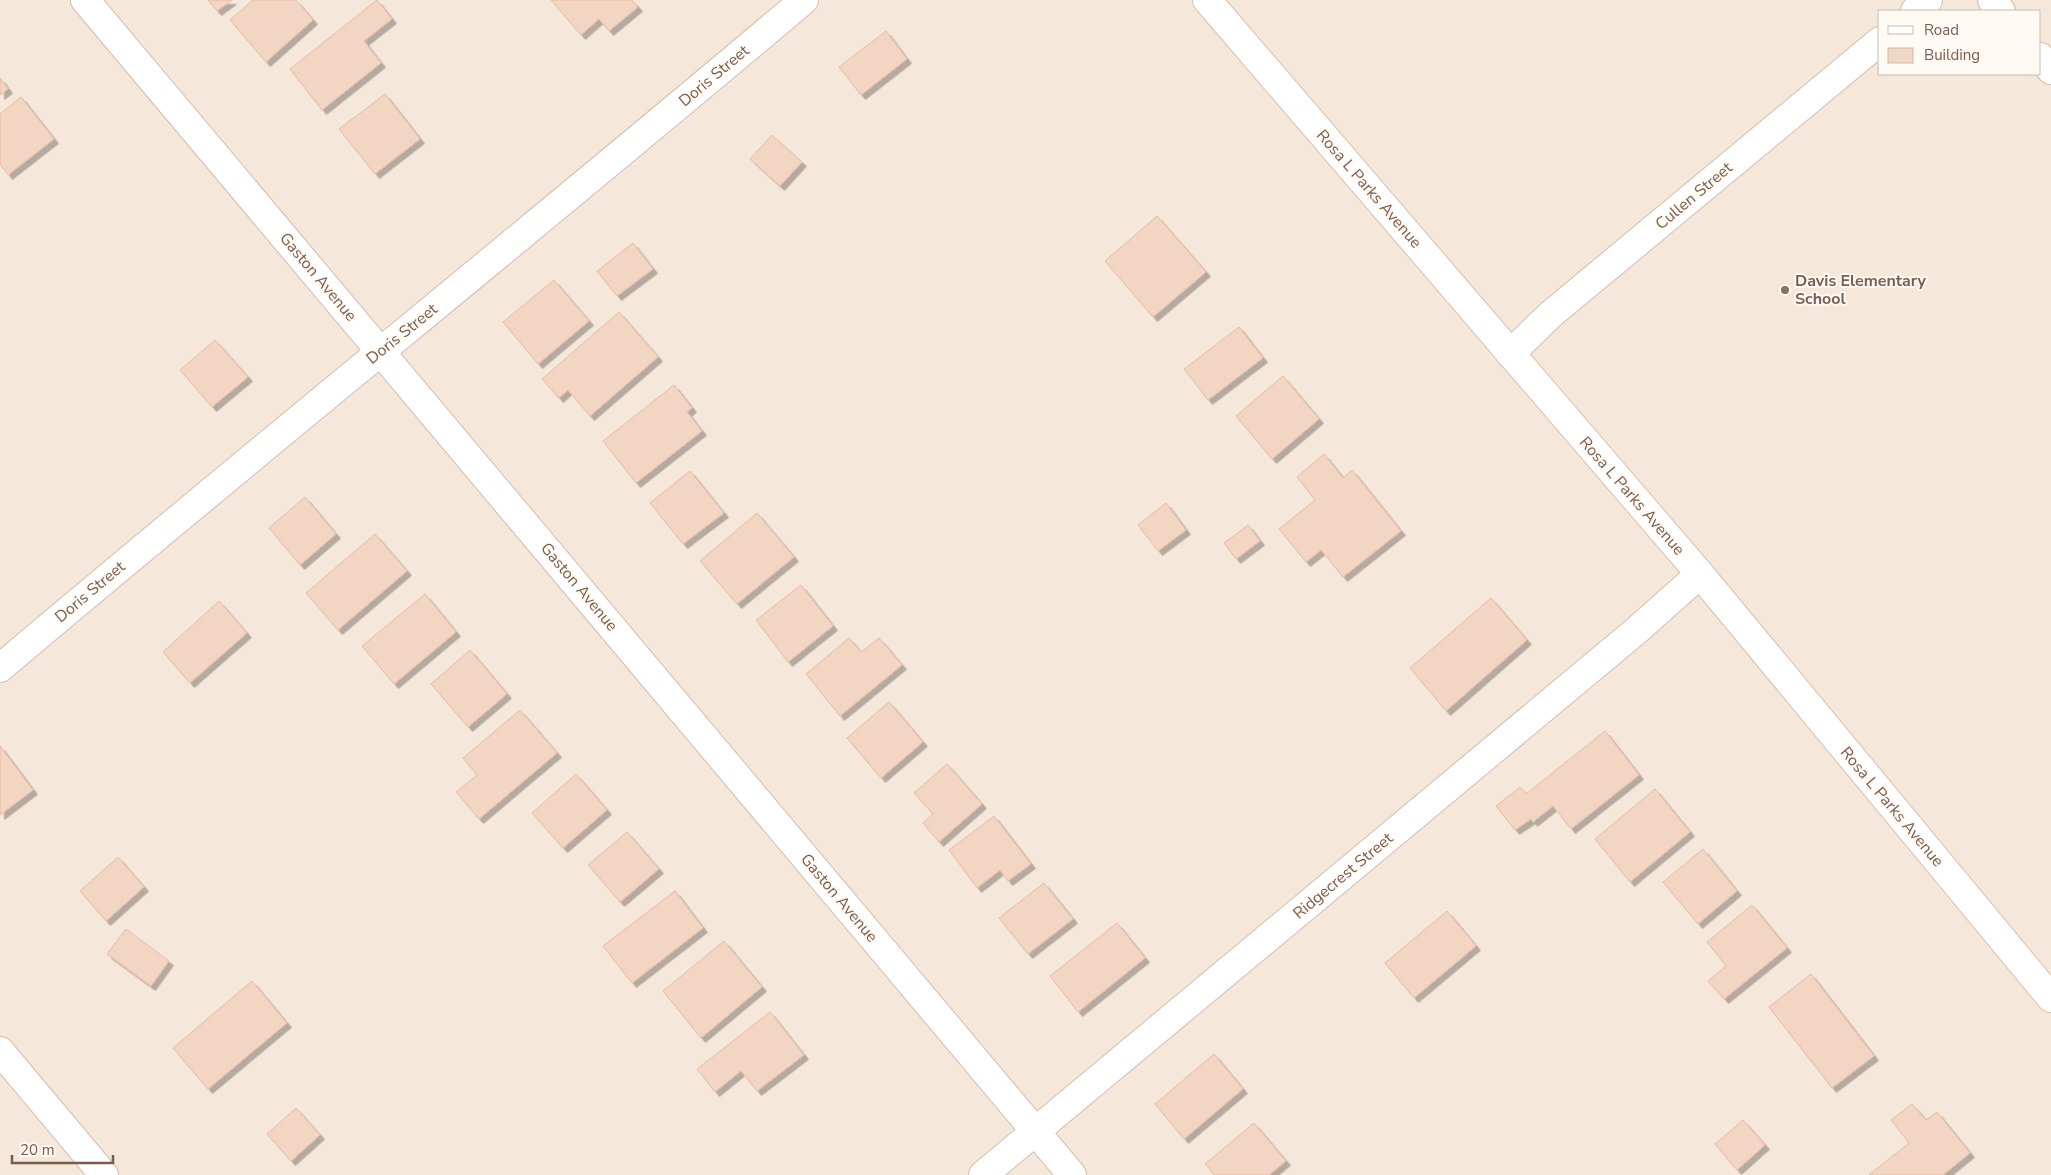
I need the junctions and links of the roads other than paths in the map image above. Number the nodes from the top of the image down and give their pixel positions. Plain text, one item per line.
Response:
1 (85, 0) edge
2 (804, 0) edge
3 (1207, 0) edge
4 (1928, 0) edge
5 (1992, 0) edge
6 (1916, 10) edge
7 (2000, 10) edge
8 (1878, 43) edge
9 (2041, 58) edge
10 (2051, 70) edge
11 (381, 352) junction
12 (1510, 354) junction
13 (1700, 574) junction
14 (0, 668) edge
15 (2051, 998) edge
16 (0, 1051) edge
17 (1036, 1132) junction
18 (104, 1175) edge
19 (984, 1175) edge
20 (1072, 1175) edge

1 - 11 street, Gaston Avenue
2 - 11 street, Doris Street
3 - 12 street, Rosa L Parks Avenue
4 - 6 street
5 - 7 street
8 - 12 street, Cullen Street
9 - 10 street
11 - 14 street, Doris Street
11 - 17 street, Gaston Avenue
12 - 13 street, Rosa L Parks Avenue
13 - 15 street, Rosa L Parks Avenue
13 - 17 street, Ridgecrest Street
16 - 18 street
17 - 19 street, Ridgecrest Street
17 - 20 street, Gaston Avenue

